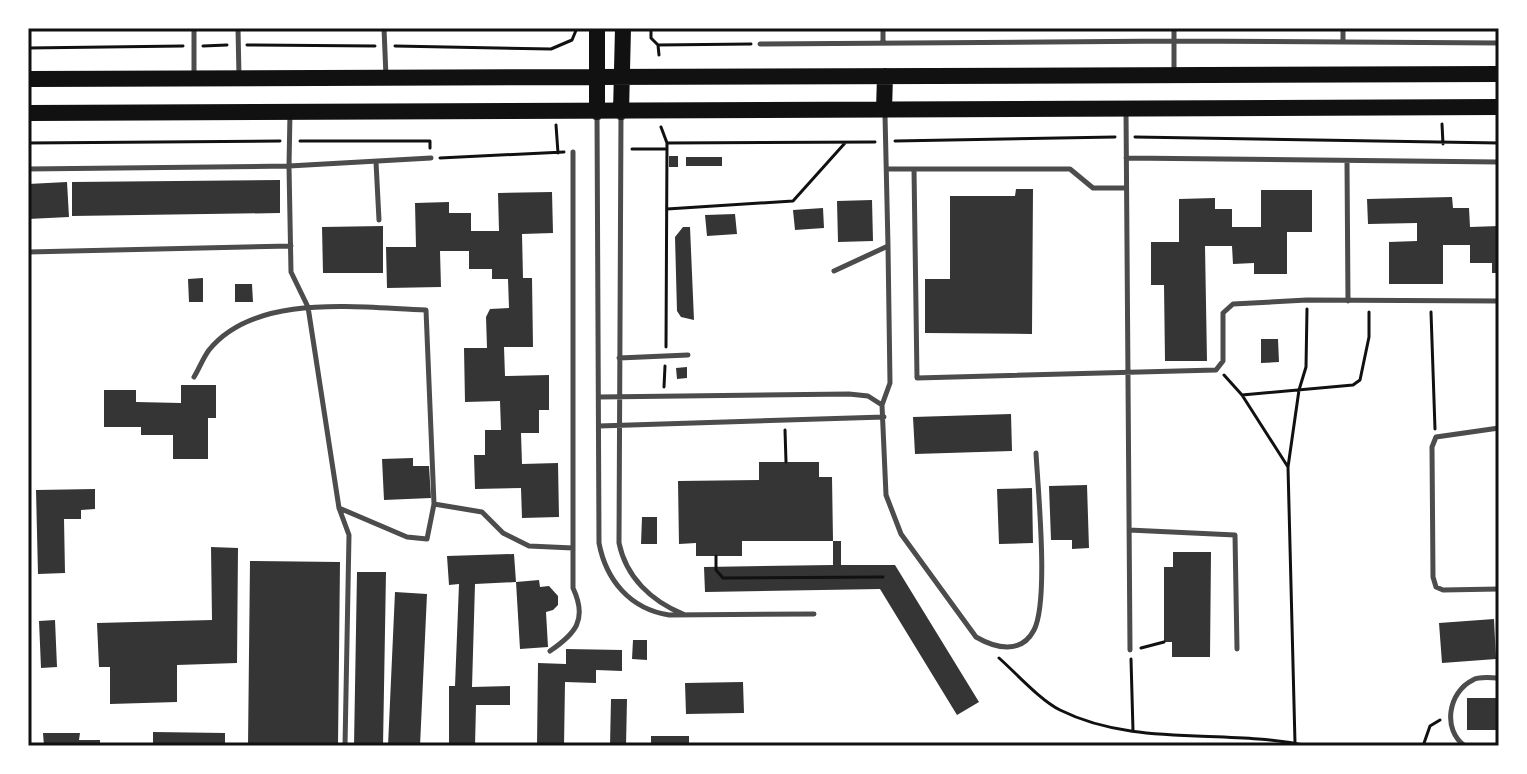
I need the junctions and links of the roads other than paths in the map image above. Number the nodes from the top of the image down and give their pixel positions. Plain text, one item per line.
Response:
1 (194, 28) edge
2 (238, 28) edge
3 (384, 28) edge
4 (597, 28) edge
5 (623, 28) edge
6 (883, 28) edge
7 (1174, 28) edge
8 (1343, 28) edge
9 (1174, 41) junction
10 (1343, 42) junction
11 (883, 43) junction
12 (1499, 43) edge
13 (760, 44) road end
14 (1499, 74) edge
15 (1174, 75) junction
16 (885, 76) junction
17 (597, 77) junction
18 (623, 77) junction
19 (194, 78) junction
20 (239, 78) junction
21 (386, 78) junction
22 (28, 79) edge
23 (1499, 107) edge
24 (1126, 109) junction
25 (884, 110) junction
26 (290, 112) junction
27 (597, 112) junction
28 (621, 112) junction
29 (28, 113) edge
30 (573, 152) road end
31 (431, 158) road end
32 (1126, 158) junction
33 (376, 162) junction
34 (1347, 162) junction
35 (1499, 162) edge
36 (289, 166) junction
37 (28, 169) edge
38 (887, 169) junction
39 (914, 169) junction
40 (1126, 188) junction
41 (379, 220) dead end
42 (291, 246) junction
43 (888, 246) junction
44 (28, 252) edge
45 (834, 271) dead end
46 (1348, 301) junction
47 (1499, 301) edge
48 (308, 307) junction
49 (688, 355) dead end
50 (619, 358) junction
51 (1129, 374) junction
52 (194, 377) dead end
53 (599, 397) junction
54 (618, 397) junction
55 (882, 405) junction
56 (884, 417) junction
57 (618, 425) junction
58 (599, 426) junction
59 (1499, 428) edge
60 (1036, 453) dead end
61 (434, 504) junction
62 (339, 508) junction
63 (1129, 530) junction
64 (573, 548) junction
65 (1499, 589) edge
66 (814, 614) dead end
67 (687, 615) junction
68 (1237, 649) dead end
69 (1130, 650) road end
70 (550, 651) dead end
71 (1499, 678) edge
72 (345, 746) edge
73 (1465, 746) edge

1 - 19 lane
2 - 20 lane
3 - 21 lane
4 - 17 main road
5 - 18 main road
6 - 11 lane
7 - 9 lane
8 - 10 lane
9 - 10 lane
9 - 11 lane
9 - 15 lane
10 - 12 lane
11 - 13 lane
14 - 15 main road
15 - 16 main road
16 - 18 main road
16 - 25 main road
17 - 18 main road
17 - 21 main road
17 - 27 main road
18 - 28 main road
19 - 20 main road
19 - 22 main road
20 - 21 main road
23 - 24 main road
24 - 25 main road
24 - 32 lane
25 - 28 main road
25 - 38 lane
26 - 27 main road
26 - 29 main road
26 - 36 lane
27 - 28 main road
27 - 53 lane
28 - 50 lane
30 - 64 lane
31 - 33 lane
32 - 34 lane
32 - 40 lane
33 - 36 lane
33 - 41 lane
34 - 35 lane
34 - 46 lane
36 - 37 lane
36 - 42 lane
38 - 39 lane
38 - 43 lane
39 - 40 lane
39 - 51 lane
40 - 51 lane
42 - 44 lane
42 - 48 lane
43 - 45 lane
43 - 55 lane
46 - 47 lane
46 - 51 lane
48 - 52 lane
48 - 61 lane
48 - 62 lane
49 - 50 lane
50 - 54 lane
51 - 63 lane
53 - 54 lane
53 - 58 lane
54 - 55 lane
54 - 57 lane
55 - 56 lane
56 - 57 lane
56 - 60 lane
57 - 58 lane
57 - 67 lane
58 - 67 lane
59 - 65 lane
61 - 62 lane
61 - 64 lane
62 - 72 lane
63 - 68 lane
63 - 69 lane
64 - 70 lane
66 - 67 lane
71 - 73 lane

